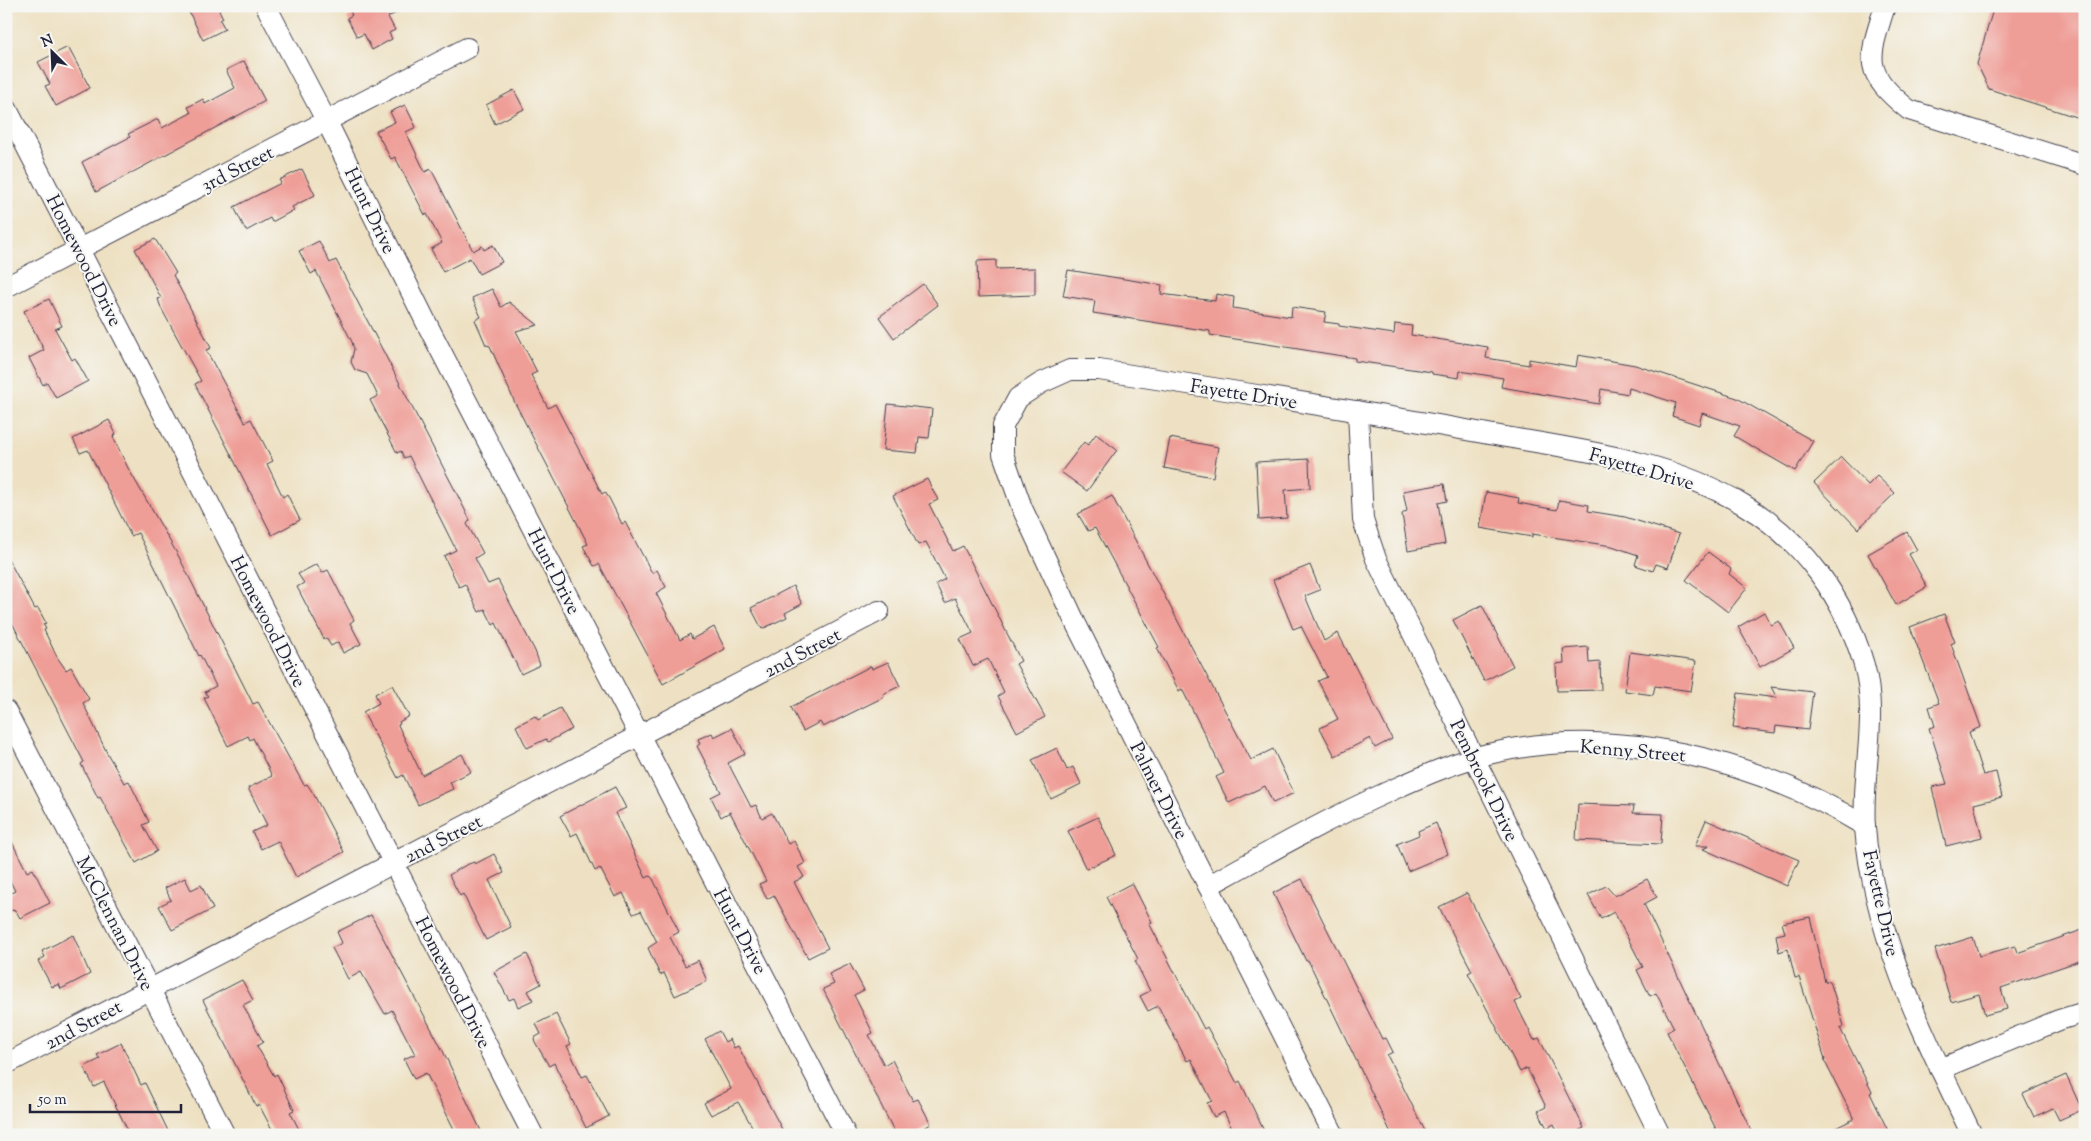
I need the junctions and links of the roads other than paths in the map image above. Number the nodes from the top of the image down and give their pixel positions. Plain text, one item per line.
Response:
1 (266, 6) edge
2 (1885, 6) edge
3 (467, 48) dead end
4 (6, 107) edge
5 (327, 122) junction
6 (2085, 165) edge
7 (80, 249) junction
8 (6, 287) edge
9 (1358, 411) junction
10 (1002, 438) joint
11 (879, 611) dead end
12 (6, 711) edge
13 (640, 737) junction
14 (1474, 758) junction
15 (1865, 826) junction
16 (393, 864) junction
17 (1208, 886) junction
18 (150, 989) junction
19 (2085, 1012) edge
20 (6, 1064) edge
21 (1940, 1069) junction
22 (225, 1135) edge
23 (532, 1135) edge
24 (846, 1135) edge
25 (1334, 1135) edge
26 (1660, 1135) edge
27 (1972, 1135) edge

1 - 5 street, Hunt Drive
2 - 6 street
3 - 5 street, 3rd Street
4 - 7 street, Homewood Drive
5 - 7 street, 3rd Street
5 - 13 street, Hunt Drive
7 - 8 street, 3rd Street
7 - 16 street, Homewood Drive
9 - 10 street, Fayette Drive
9 - 14 street, Pembrook Drive
9 - 15 street, Fayette Drive
10 - 17 street, Palmer Drive
11 - 13 street, 2nd Street
12 - 18 street, McClennan Drive
13 - 16 street, 2nd Street
13 - 24 street, Hunt Drive
14 - 15 street, Kenny Street
14 - 17 street, Kenny Street
14 - 26 street, Pembrook Drive
15 - 21 street, Fayette Drive
16 - 18 street, 2nd Street
16 - 23 street, Homewood Drive
17 - 25 street, Palmer Drive
18 - 20 street, 2nd Street
18 - 22 street, McClennan Drive
19 - 21 street
21 - 27 street, Fayette Drive

